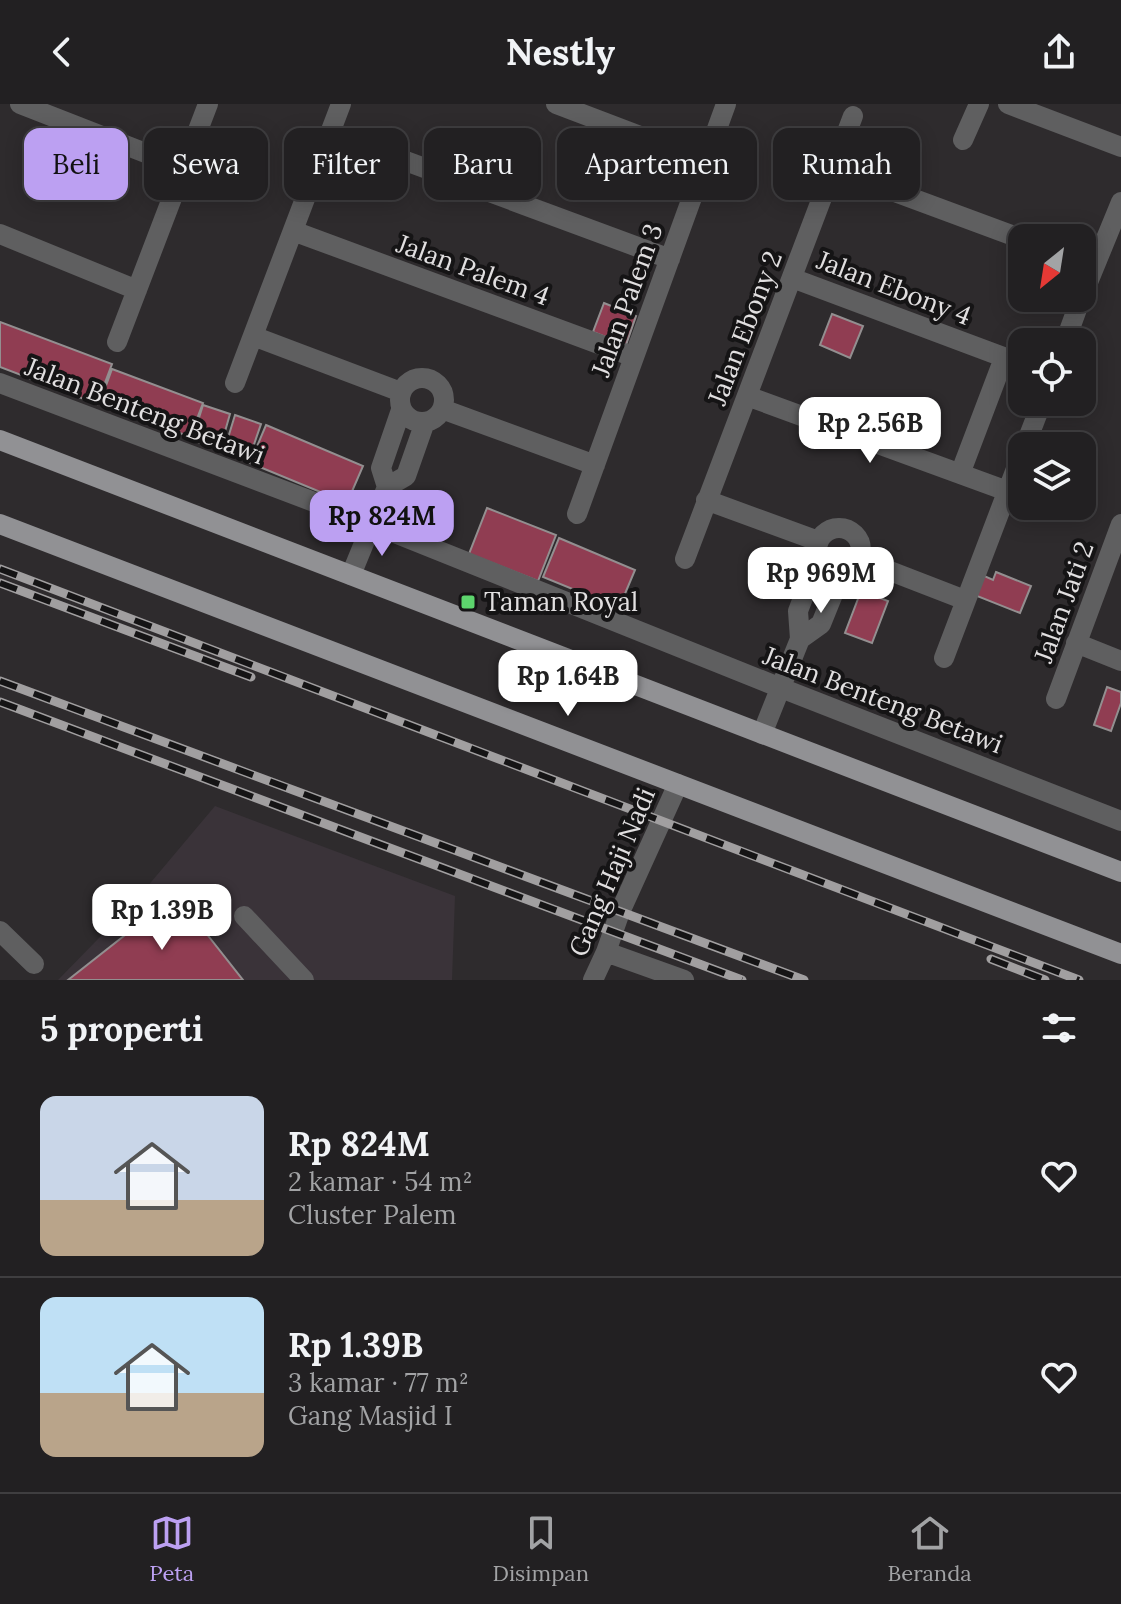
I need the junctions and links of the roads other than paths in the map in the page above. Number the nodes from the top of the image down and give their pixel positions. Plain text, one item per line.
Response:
1 (20, 104) edge
2 (208, 104) edge
3 (341, 104) edge
4 (556, 104) edge
5 (726, 104) edge
6 (979, 104) edge
7 (1008, 104) edge
8 (1046, 110) edge
9 (853, 116) dead end
10 (199, 128) edge
11 (332, 128) edge
12 (619, 128) edge
13 (718, 128) edge
14 (848, 128) edge
15 (963, 140) dead end
16 (1121, 147) edge
17 (144, 152) edge
18 (408, 162) edge
19 (172, 200) edge
20 (305, 200) edge
21 (692, 200) edge
22 (821, 200) edge
23 (917, 200) edge
24 (1121, 202) edge
25 (293, 231) junction
26 (0, 234) edge
27 (1008, 234) edge
28 (1096, 248) edge
29 (670, 259) junction
30 (792, 278) junction
31 (137, 290) junction
32 (253, 336) junction
33 (117, 342) dead end
34 (634, 357) junction
35 (1008, 359) edge
36 (1008, 372) edge
37 (0, 383) edge
38 (235, 383) dead end
39 (747, 396) junction
40 (401, 401) junction
41 (442, 409) junction
42 (425, 422) junction
43 (0, 440) edge
44 (595, 465) junction
45 (960, 474) junction
46 (387, 487) junction
47 (1007, 491) joint
48 (706, 500) junction
49 (577, 514) dead end
50 (0, 524) edge
51 (372, 524) junction
52 (1120, 529) edge
53 (818, 550) junction
54 (685, 559) dead end
55 (859, 559) junction
56 (842, 572) junction
57 (351, 575) junction
58 (965, 600) junction
59 (800, 639) junction
60 (1076, 643) junction
61 (944, 658) dead end
62 (1121, 661) edge
63 (781, 688) junction
64 (1056, 699) dead end
65 (762, 734) junction
66 (678, 784) junction
67 (1121, 821) edge
68 (1121, 872) edge
69 (244, 916) dead end
70 (0, 931) edge
71 (606, 952) junction
72 (1121, 954) edge
73 (34, 964) dead end
74 (304, 980) edge
75 (593, 980) edge
76 (684, 980) edge

1 - 17 street
2 - 10 street
3 - 11 street
4 - 12 street
5 - 13 street, Jalan Palem 3
6 - 15 street
7 - 8 street
8 - 16 street
9 - 14 street, Jalan Ebony 2
18 - 29 street
19 - 31 street
20 - 25 street
21 - 29 street, Jalan Palem 3
22 - 30 street, Jalan Ebony 2
23 - 27 street
24 - 28 street
25 - 32 street
25 - 34 street, Jalan Palem 4
26 - 31 street
29 - 34 street, Jalan Palem 3
30 - 35 street, Jalan Ebony 4
30 - 39 street, Jalan Ebony 2
31 - 33 street
32 - 38 street
32 - 40 street
34 - 44 street, Jalan Palem 3
36 - 45 street
37 - 51 street, Jalan Benteng Betawi
39 - 45 street
39 - 48 street, Jalan Ebony 2
40 - 41 street
40 - 42 street
40 - 46 street
41 - 42 street
41 - 44 street
42 - 46 street
43 - 57 main road
44 - 49 street, Jalan Palem 3
45 - 47 street
46 - 51 street
47 - 58 street
48 - 53 street
48 - 54 street, Jalan Ebony 2
50 - 66 main road
51 - 57 street
51 - 63 street, Jalan Benteng Betawi
52 - 60 street, Jalan Jati 2
53 - 55 street
53 - 56 street
53 - 59 street
55 - 56 street
55 - 58 street
56 - 59 street
57 - 65 main road
58 - 61 street
59 - 63 street
60 - 62 street
60 - 64 street, Jalan Jati 2
63 - 65 street
63 - 67 street, Jalan Benteng Betawi
65 - 68 main road
66 - 71 street, Gang Haji Nadi
66 - 72 main road
69 - 74 street
70 - 73 street
71 - 75 street, Gang Haji Nadi
71 - 76 street

